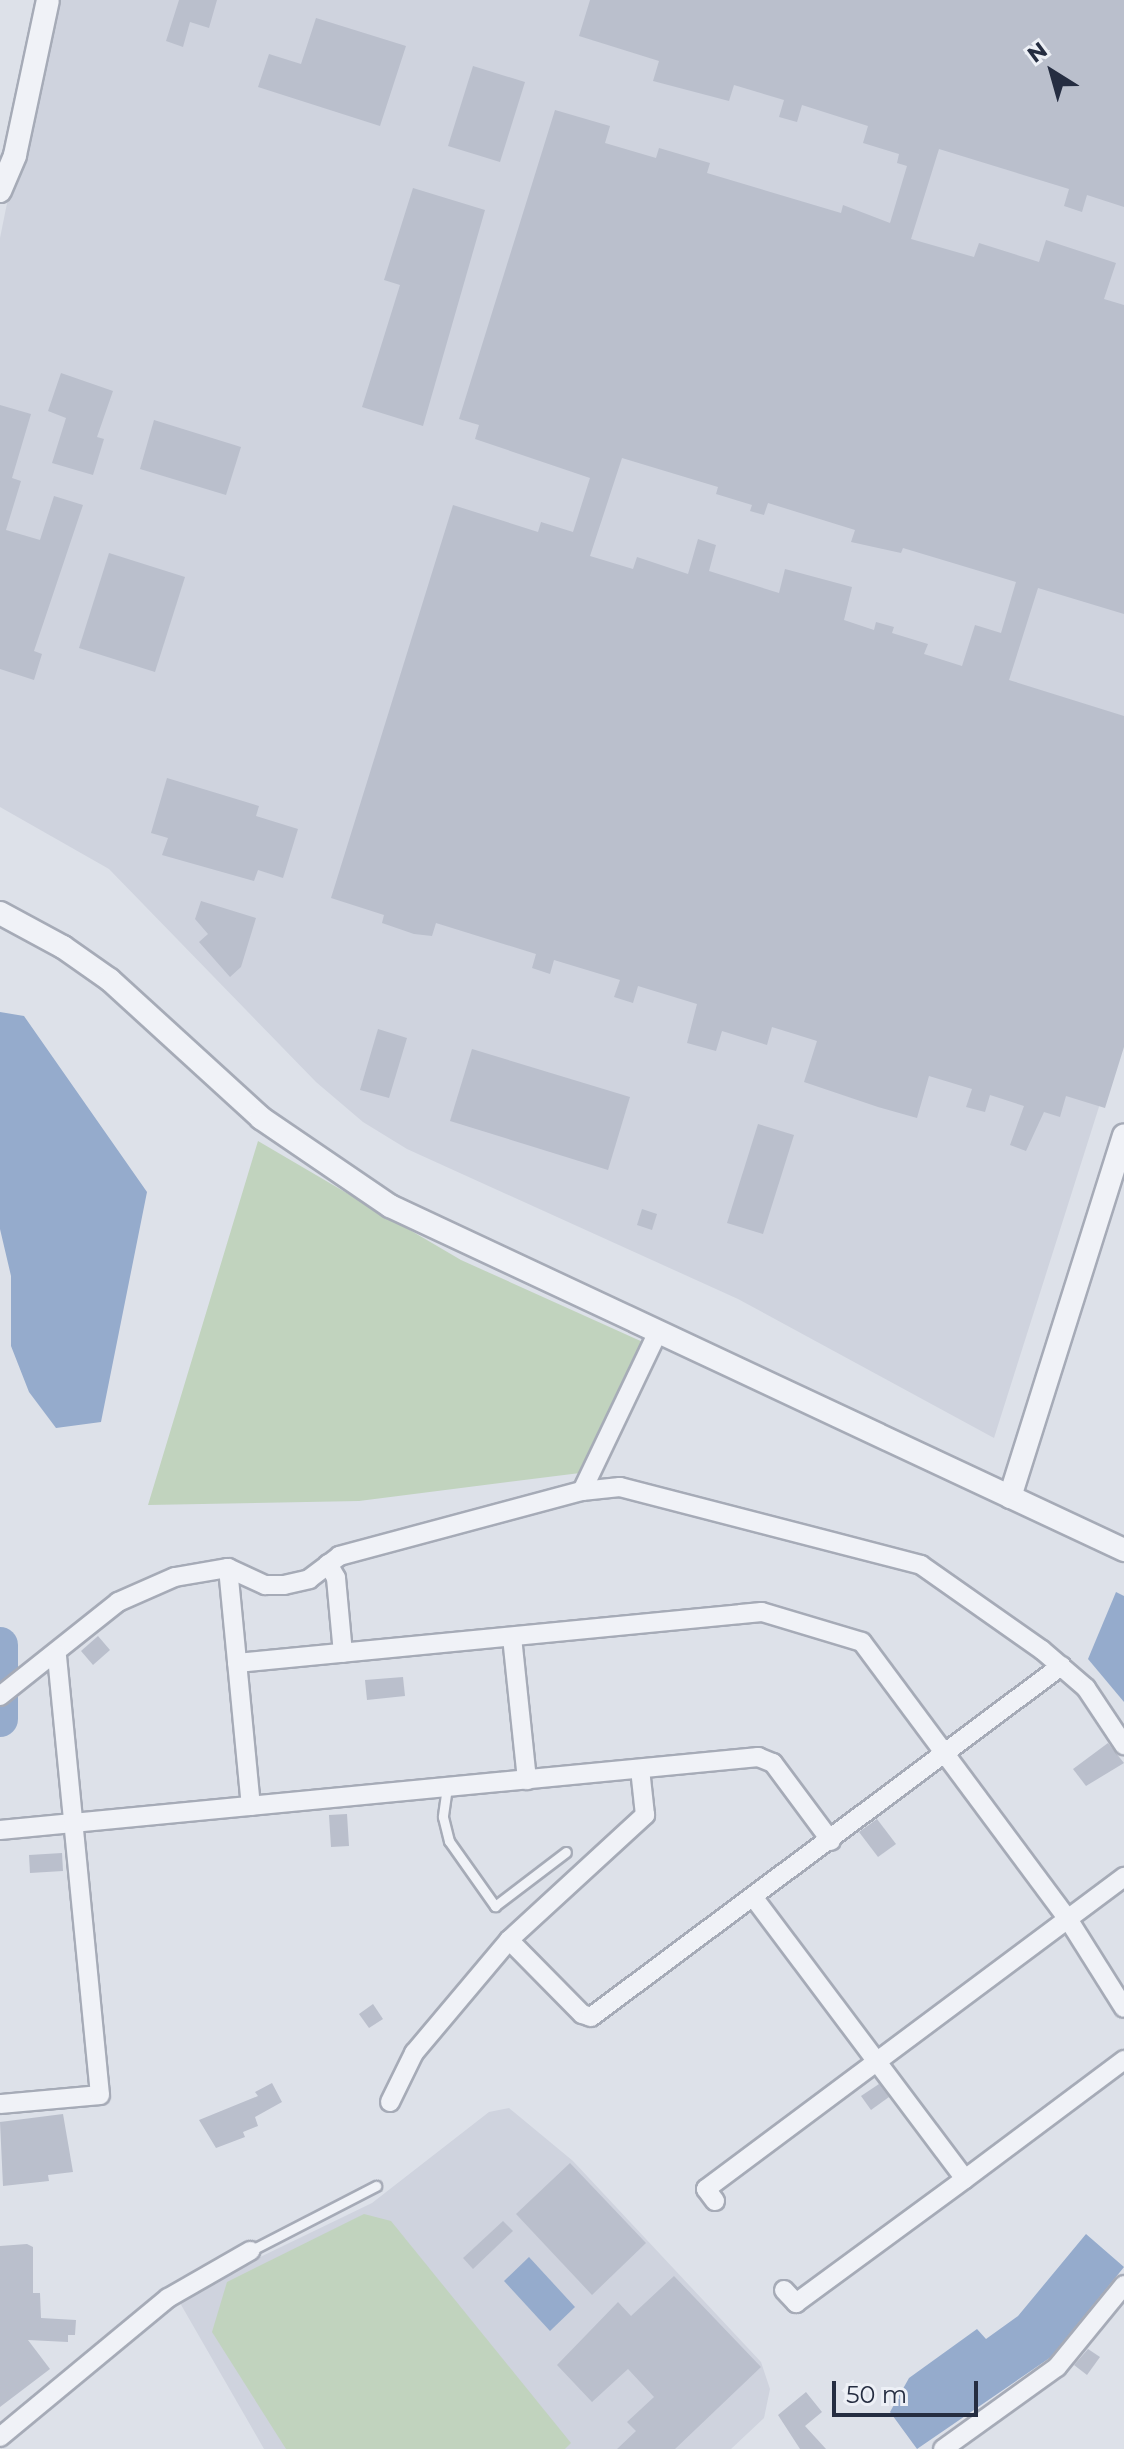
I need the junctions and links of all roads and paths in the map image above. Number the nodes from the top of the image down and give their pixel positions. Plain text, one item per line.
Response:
1 (48, 0) edge
2 (0, 191) edge
3 (0, 913) edge
4 (1124, 1136) edge
5 (658, 1332) junction
6 (582, 1491) junction
7 (1010, 1497) junction
8 (1124, 1550) edge
9 (328, 1564) junction
10 (228, 1568) junction
11 (512, 1637) junction
12 (343, 1653) junction
13 (57, 1654) junction
14 (237, 1663) junction
15 (1061, 1666) junction
16 (0, 1696) edge
17 (1124, 1745) edge
18 (947, 1754) junction
19 (640, 1769) junction
20 (527, 1780) junction
21 (447, 1787) junction
22 (251, 1806) junction
23 (73, 1824) junction
24 (4, 1830) edge
25 (831, 1841) junction
26 (566, 1852) dead end
27 (1124, 1877) edge
28 (754, 1898) junction
29 (1068, 1919) junction
30 (509, 1940) junction
31 (1124, 2008) edge
32 (1124, 2060) edge
33 (877, 2061) junction
34 (390, 2102) dead end
35 (0, 2104) edge
36 (965, 2179) junction
37 (376, 2186) dead end
38 (715, 2201) dead end
39 (250, 2251) joint
40 (1124, 2285) edge
41 (784, 2290) dead end
42 (2, 2436) edge
43 (943, 2449) edge

1 - 2 street
3 - 5 street
4 - 7 street
5 - 6 street
5 - 7 street
6 - 9 street
6 - 15 street
7 - 8 street
9 - 10 street
9 - 12 street
10 - 13 street
10 - 14 street
11 - 12 street
11 - 18 street
11 - 20 street
12 - 14 street
13 - 16 street
13 - 23 street
14 - 22 street
15 - 17 street
15 - 18 street
18 - 25 street
18 - 29 street
19 - 20 street
19 - 25 street
19 - 30 street
20 - 21 street
21 - 22 street
21 - 26 lane
22 - 23 street
23 - 24 street
23 - 35 street
25 - 28 street
27 - 29 street
28 - 30 street
28 - 33 street
29 - 31 street
29 - 33 street
30 - 34 street
32 - 36 street
33 - 36 street
33 - 38 street
36 - 41 street
37 - 39 lane
39 - 42 street
40 - 43 street

